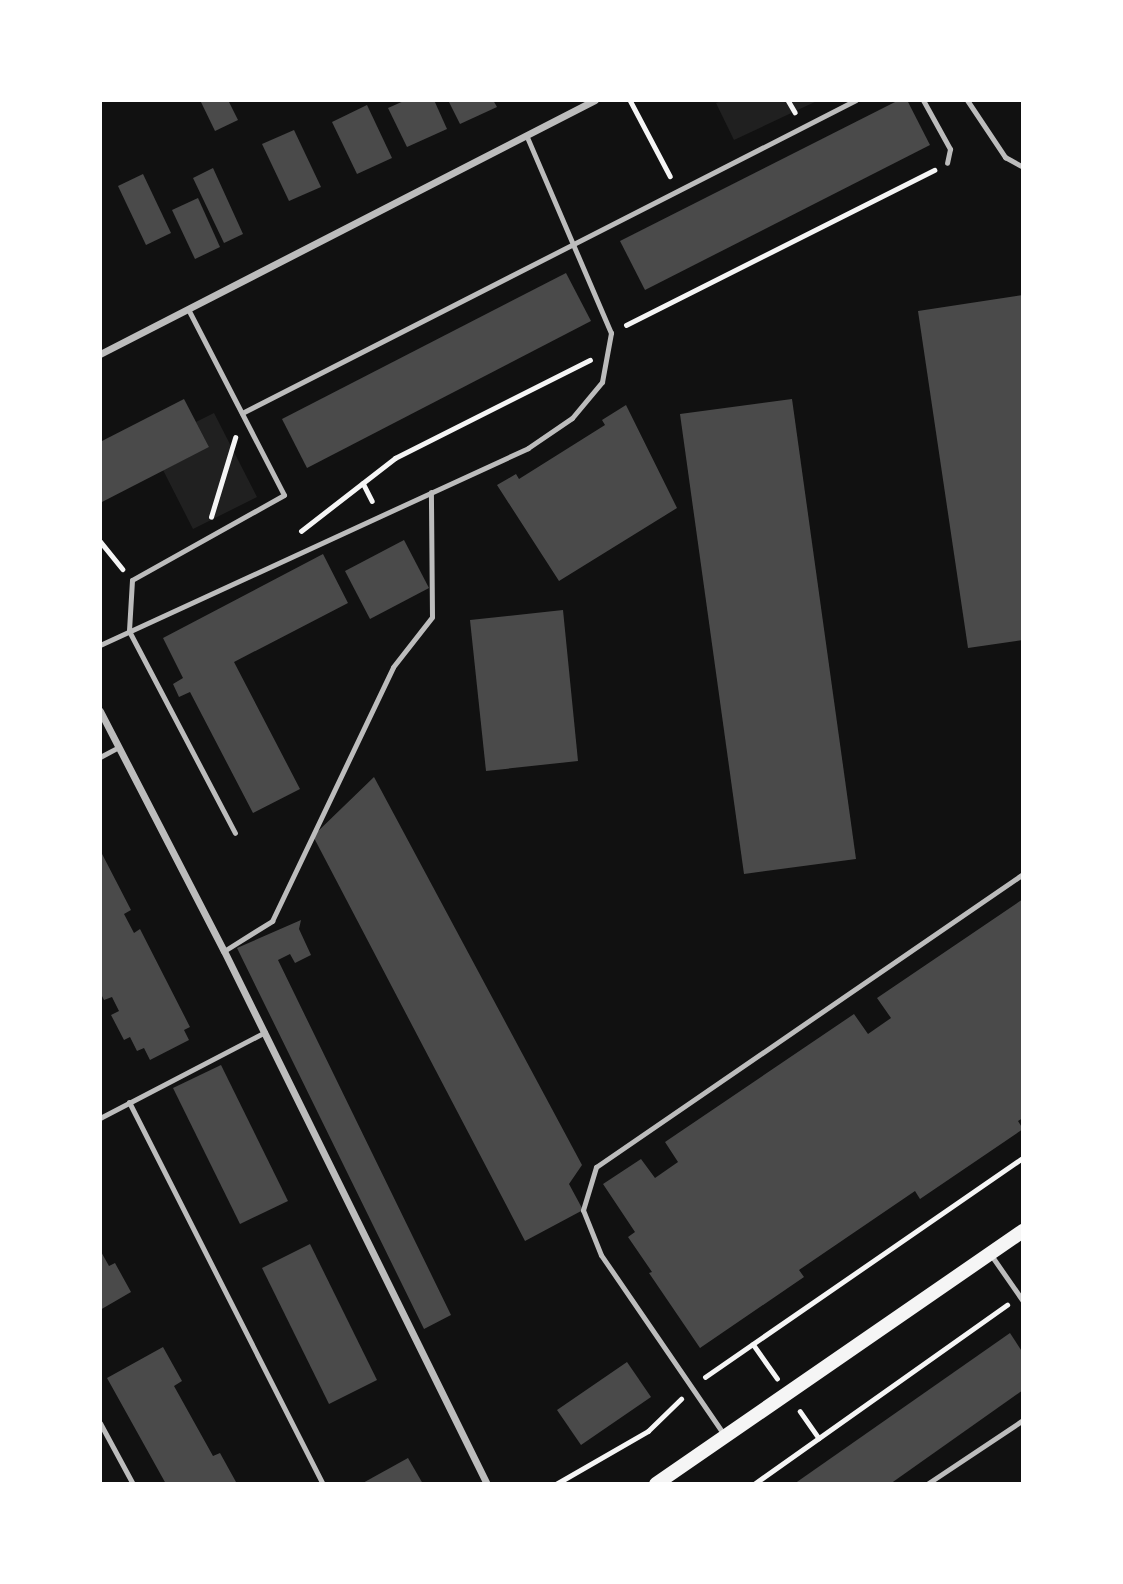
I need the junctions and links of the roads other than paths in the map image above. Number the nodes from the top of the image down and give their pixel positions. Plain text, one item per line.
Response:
1 (596, 100) edge
2 (856, 100) edge
3 (923, 100) edge
4 (967, 100) edge
5 (526, 135) junction
6 (947, 163) road end
7 (1023, 167) edge
8 (572, 241) junction
9 (188, 309) junction
10 (100, 354) edge
11 (242, 413) junction
12 (431, 492) junction
13 (130, 631) junction
14 (100, 645) edge
15 (100, 711) edge
16 (118, 747) junction
17 (100, 757) edge
18 (234, 833) dead end
19 (1023, 874) edge
20 (224, 950) junction
21 (265, 1032) junction
22 (129, 1102) junction
23 (100, 1118) edge
24 (1023, 1231) edge
25 (990, 1254) junction
26 (1021, 1299) edge
27 (1023, 1420) edge
28 (100, 1423) edge
29 (724, 1436) junction
30 (133, 1484) edge
31 (323, 1484) edge
32 (487, 1484) edge
33 (656, 1484) edge
34 (927, 1484) edge

1 - 5 street
2 - 8 lane
3 - 6 lane
4 - 7 lane
5 - 8 lane
5 - 9 street
8 - 11 lane
8 - 12 lane
9 - 10 street
9 - 11 lane
11 - 13 lane
12 - 13 lane
12 - 20 lane
13 - 14 lane
13 - 18 lane
15 - 16 street
16 - 17 lane
16 - 20 street
19 - 29 lane
20 - 21 street
21 - 22 lane
21 - 32 street
22 - 23 lane
22 - 31 lane
24 - 25 main road
25 - 26 lane
25 - 29 main road
27 - 34 lane
28 - 30 lane
29 - 33 main road

